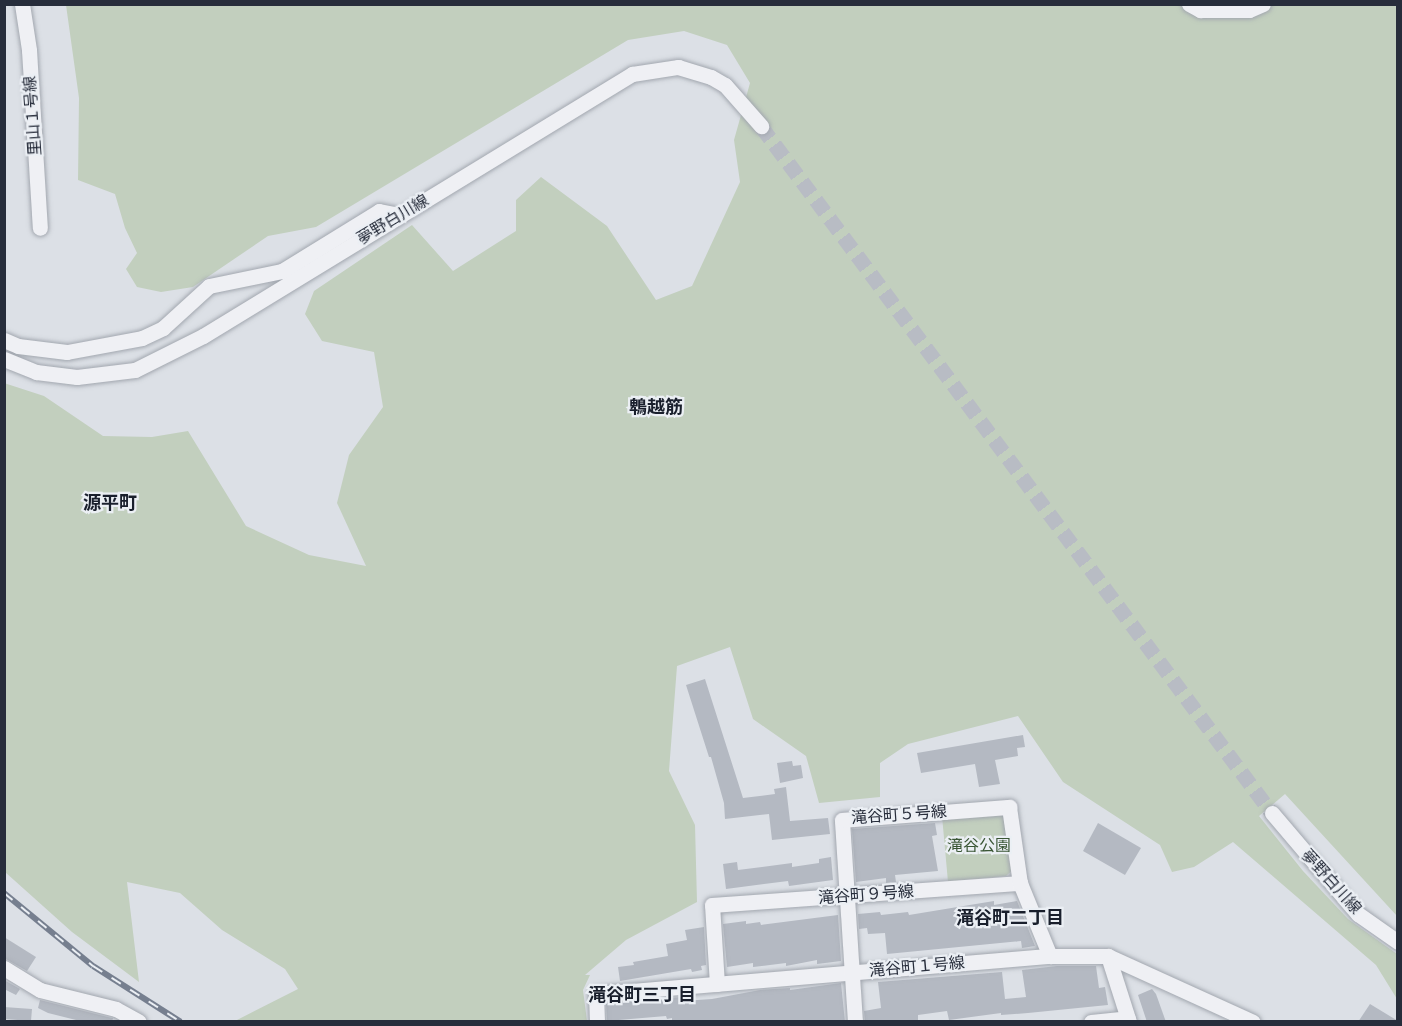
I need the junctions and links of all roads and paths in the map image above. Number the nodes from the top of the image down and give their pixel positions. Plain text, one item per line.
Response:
1 (21, 4) edge
2 (1189, 4) edge
3 (1263, 4) edge
4 (761, 126) tunnel mouth
5 (400, 215) junction
6 (40, 228) dead end
7 (4, 340) edge
8 (4, 359) edge
9 (1272, 813) tunnel mouth
10 (1020, 882) junction
11 (846, 897) junction
12 (1398, 942) edge
13 (1050, 956) junction
14 (1108, 956) junction
15 (4, 968) edge
16 (852, 973) junction
17 (717, 984) junction
18 (1128, 1020) edge
19 (139, 1022) edge
20 (597, 1022) edge
21 (855, 1022) edge
22 (1091, 1022) edge
23 (1253, 1022) edge

1 - 6 street, 里山１号線
2 - 3 street
4 - 5 street, 夢野白川線
5 - 7 street
5 - 8 street, 夢野白川線
9 - 12 street, 夢野白川線
10 - 11 street, 滝谷町９号線
10 - 11 street, 滝谷町５号線
10 - 13 street
11 - 16 street, 滝谷町５号線
11 - 17 street, 滝谷町９号線
13 - 14 street, 滝谷町１号線
13 - 16 street, 滝谷町１号線
14 - 18 street
14 - 23 street, 滝谷町１号線
15 - 19 street
16 - 17 street, 滝谷町１号線
16 - 21 street, 滝谷町５号線
17 - 20 street, 滝谷町１号線
18 - 22 street

